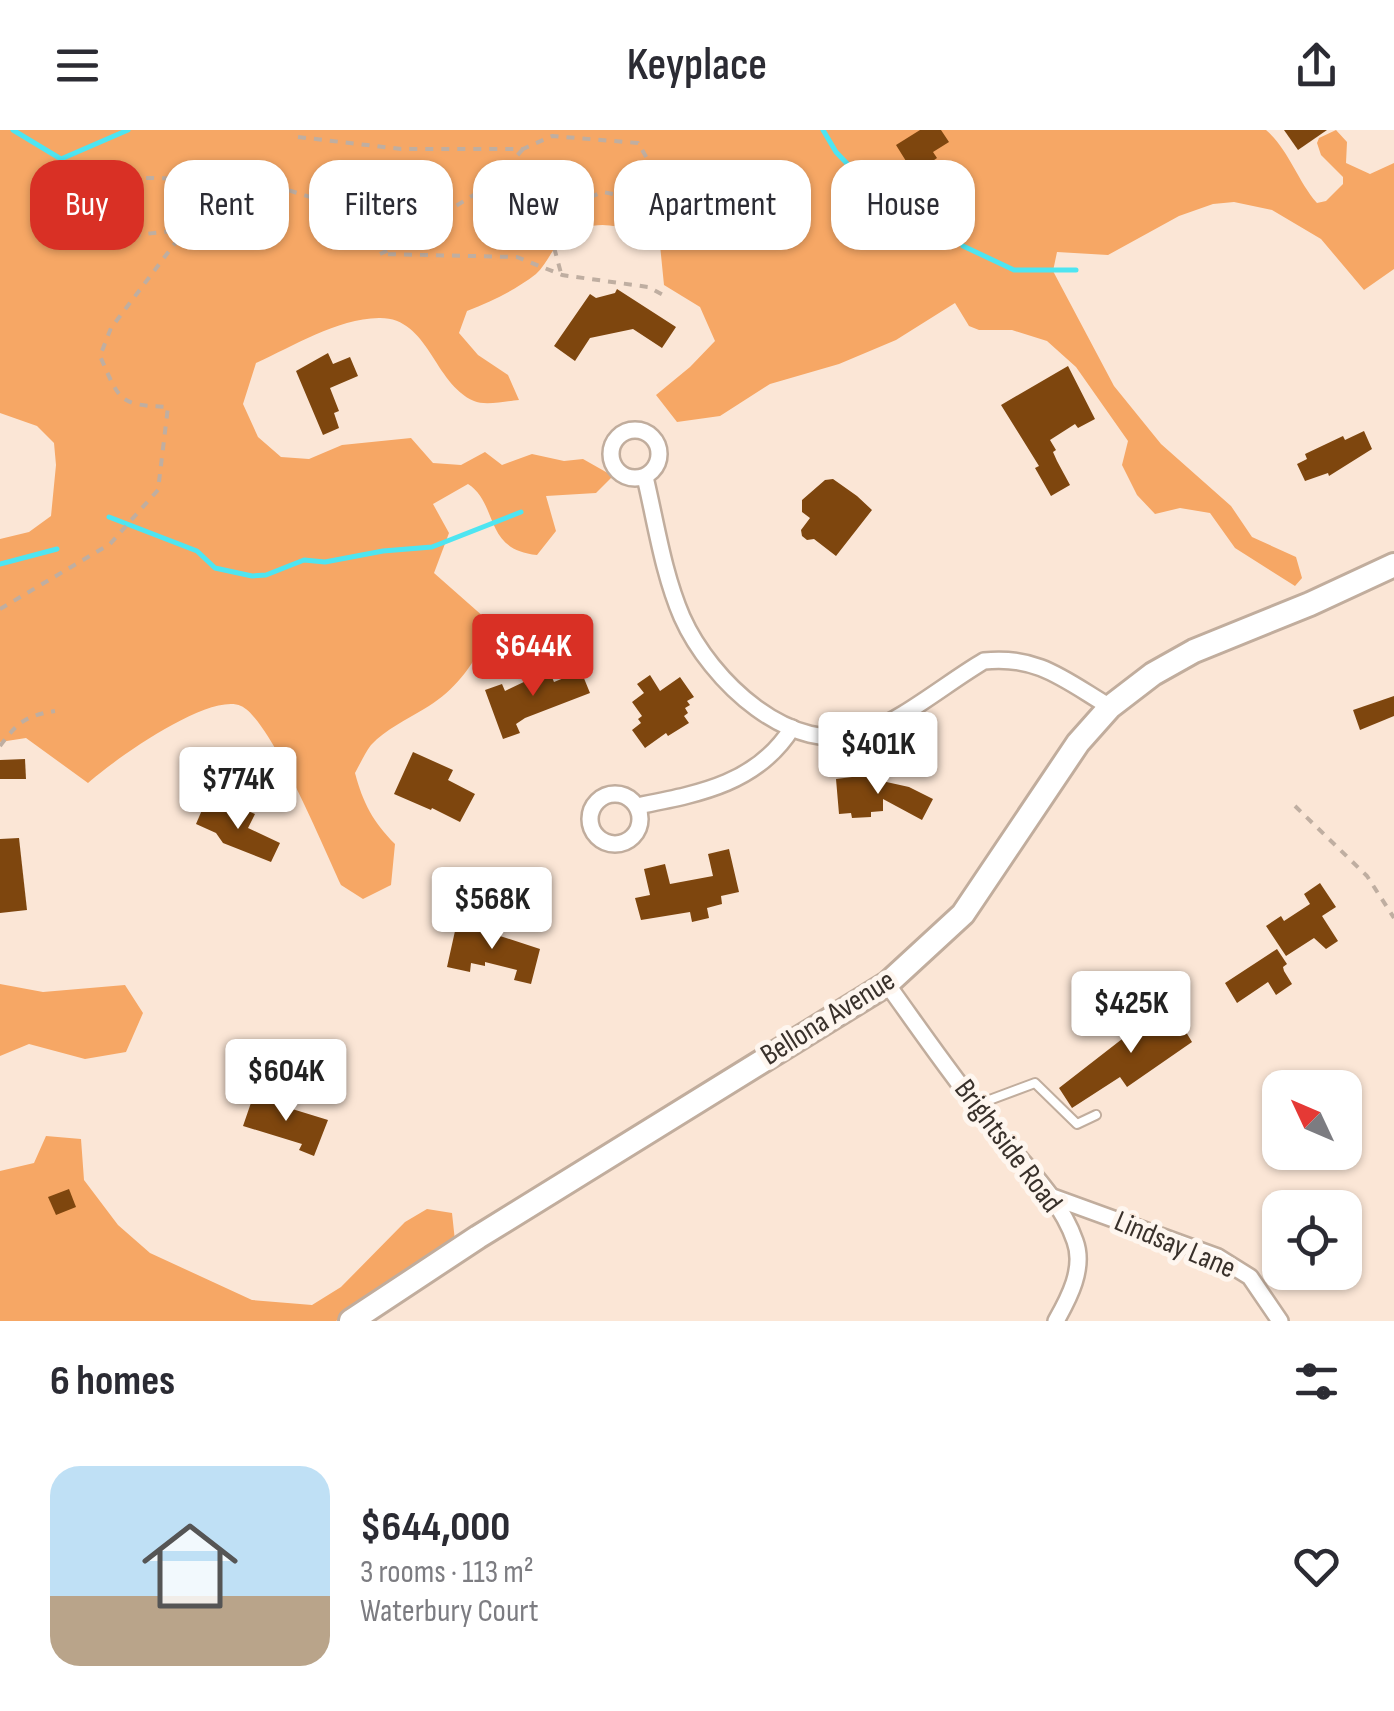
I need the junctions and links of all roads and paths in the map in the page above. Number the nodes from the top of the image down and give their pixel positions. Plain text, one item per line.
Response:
1 (298, 137) dead end
2 (523, 149) junction
3 (309, 197) edge
4 (453, 208) edge
5 (388, 250) edge
6 (562, 275) junction
7 (665, 296) dead end
8 (645, 477) dead end
9 (1394, 566) edge
10 (0, 609) edge
11 (1110, 707) junction
12 (55, 711) dead end
13 (792, 728) junction
14 (0, 746) edge
15 (637, 806) dead end
16 (1294, 806) dead end
17 (1394, 918) edge
18 (888, 984) junction
19 (976, 1105) junction
20 (1096, 1115) dead end
21 (1050, 1196) junction
22 (351, 1321) edge
23 (1056, 1321) edge
24 (1280, 1321) edge

1 - 2 path
2 - 4 path
2 - 6 path
3 - 10 path
5 - 6 path
6 - 7 path
8 - 13 street
9 - 11 main road, Bellona Avenue
11 - 13 street
11 - 18 main road, Bellona Avenue
12 - 14 path
13 - 15 street
16 - 17 path
18 - 19 street, Brightside Road
18 - 22 main road, Bellona Avenue
19 - 20 lane
19 - 21 street, Brightside Road
21 - 23 street, Brightside Road
21 - 24 street, Lindsay Lane

